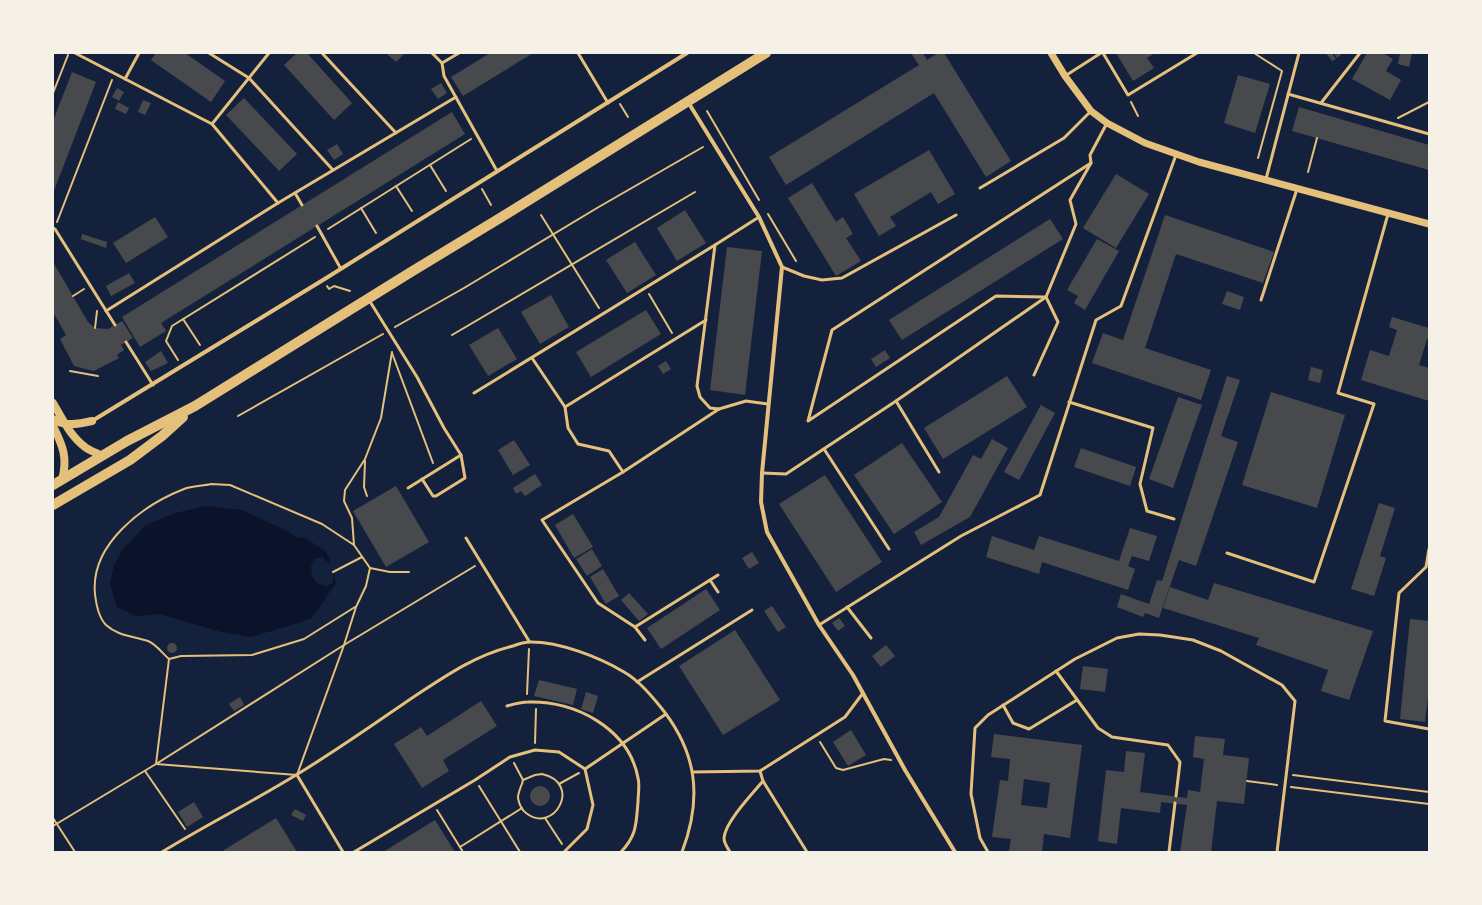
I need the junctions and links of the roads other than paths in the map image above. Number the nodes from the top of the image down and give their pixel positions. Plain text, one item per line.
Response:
1 (75, 53) edge
2 (139, 53) edge
3 (209, 53) edge
4 (269, 53) edge
5 (322, 53) edge
6 (432, 53) edge
7 (460, 53) edge
8 (578, 53) edge
9 (687, 53) edge
10 (766, 53) edge
11 (1052, 53) edge
12 (1102, 53) edge
13 (1196, 53) edge
14 (1299, 53) edge
15 (1360, 53) edge
16 (442, 63) junction
17 (1065, 76) junction
18 (249, 78) junction
19 (126, 79) junction
20 (1288, 94) junction
21 (456, 97) junction
22 (688, 101) junction
23 (608, 103) junction
24 (1320, 104) junction
25 (1091, 111) junction
26 (1107, 122) junction
27 (212, 124) junction
28 (396, 133) junction
29 (1429, 134) edge
30 (1177, 154) junction
31 (1091, 163) junction
32 (334, 170) junction
33 (497, 171) junction
34 (1265, 180) junction
35 (980, 188) dead end
36 (1297, 189) junction
37 (294, 193) junction
38 (278, 202) junction
39 (302, 205) dead end
40 (1388, 214) junction
41 (956, 215) dead end
42 (759, 217) junction
43 (1429, 224) edge
44 (316, 226) dead end
45 (54, 228) edge
46 (715, 245) junction
47 (782, 267) junction
48 (341, 269) junction
49 (1046, 297) junction
50 (368, 298) junction
51 (1261, 300) dead end
52 (106, 311) junction
53 (706, 320) junction
54 (115, 325) dead end
55 (126, 342) dead end
56 (532, 358) junction
57 (1034, 375) dead end
58 (153, 385) junction
59 (474, 393) dead end
60 (896, 401) junction
61 (1069, 402) junction
62 (53, 403) edge
63 (768, 404) junction
64 (195, 406) junction
65 (565, 407) junction
66 (719, 409) junction
67 (53, 419) edge
68 (92, 421) junction
69 (66, 424) junction
70 (53, 426) edge
71 (71, 433) junction
72 (63, 446) junction
73 (824, 449) junction
74 (461, 455) junction
75 (102, 456) junction
76 (623, 472) junction
77 (939, 472) dead end
78 (762, 473) junction
79 (422, 479) junction
80 (57, 482) edge
81 (408, 488) dead end
82 (53, 505) edge
83 (1174, 519) dead end
84 (466, 538) dead end
85 (1429, 548) edge
86 (890, 549) dead end
87 (1227, 553) dead end
88 (1427, 567) edge
89 (718, 575) dead end
90 (710, 580) junction
91 (718, 592) dead end
92 (847, 608) junction
93 (752, 610) dead end
94 (819, 625) junction
95 (635, 627) junction
96 (871, 638) dead end
97 (645, 640) dead end
98 (529, 641) junction
99 (1056, 671) junction
100 (637, 682) junction
101 (863, 693) junction
102 (1077, 700) junction
103 (1003, 705) junction
104 (507, 706) dead end
105 (666, 714) junction
106 (1429, 729) edge
107 (623, 743) junction
108 (585, 769) junction
109 (760, 771) junction
110 (693, 772) junction
111 (296, 775) junction
112 (763, 781) junction
113 (1176, 796) dead end
114 (1175, 804) dead end
115 (565, 851) edge
116 (162, 852) edge
117 (343, 852) edge
118 (354, 852) edge
119 (621, 852) edge
120 (682, 852) edge
121 (730, 852) edge
122 (807, 852) edge
123 (956, 852) edge
124 (988, 852) edge
125 (1169, 852) edge
126 (1277, 852) edge

1 - 19 lane
2 - 19 lane
3 - 18 lane
4 - 18 lane
5 - 28 lane
6 - 16 lane
7 - 16 lane
8 - 23 lane
9 - 23 street
10 - 22 highway
11 - 17 street
12 - 13 lane
12 - 17 lane
14 - 20 lane
15 - 24 lane
16 - 21 lane
17 - 25 street
18 - 27 lane
18 - 32 lane
19 - 27 lane
20 - 24 lane
20 - 34 lane
21 - 28 lane
21 - 33 lane
22 - 42 street
22 - 50 highway
23 - 33 street
24 - 29 lane
25 - 26 street
25 - 35 lane
26 - 30 street
26 - 31 lane
27 - 38 lane
28 - 32 lane
30 - 34 street
30 - 61 lane
31 - 49 lane
31 - 49 lane
32 - 37 lane
33 - 48 street
34 - 36 street
36 - 40 street
36 - 51 lane
37 - 38 lane
37 - 39 lane
38 - 52 lane
40 - 43 street
40 - 87 lane
41 - 47 lane
42 - 46 lane
42 - 47 street
44 - 48 lane
45 - 52 lane
46 - 53 lane
46 - 56 lane
47 - 63 street
48 - 58 street
49 - 57 lane
49 - 60 lane
50 - 64 highway
50 - 74 lane
52 - 54 lane
53 - 65 lane
53 - 66 lane
55 - 58 lane
56 - 59 lane
56 - 65 lane
58 - 68 street
60 - 73 lane
60 - 77 lane
61 - 83 lane
61 - 92 lane
62 - 69 main road
63 - 66 lane
63 - 78 street
64 - 75 highway
64 - 82 highway
65 - 76 lane
66 - 76 lane
67 - 69 main road
68 - 69 main road
68 - 71 main road
69 - 71 main road
70 - 72 main road
71 - 72 main road
71 - 75 main road
72 - 80 main road
73 - 78 lane
73 - 86 lane
74 - 79 lane
74 - 79 lane
75 - 80 highway
76 - 95 lane
78 - 94 street
79 - 81 lane
84 - 98 lane
85 - 88 lane
88 - 106 lane
89 - 90 lane
90 - 91 lane
90 - 95 lane
92 - 94 lane
92 - 96 lane
93 - 100 lane
94 - 101 street
95 - 97 lane
98 - 100 lane
98 - 111 lane
99 - 102 lane
99 - 103 lane
99 - 126 lane
100 - 105 lane
101 - 109 lane
101 - 123 street
102 - 103 lane
102 - 113 lane
103 - 124 lane
104 - 107 lane
105 - 107 lane
105 - 110 lane
107 - 108 lane
107 - 119 lane
108 - 115 lane
108 - 118 lane
109 - 110 lane
109 - 112 lane
110 - 120 lane
111 - 116 lane
111 - 117 lane
112 - 121 lane
112 - 122 lane
114 - 125 lane

